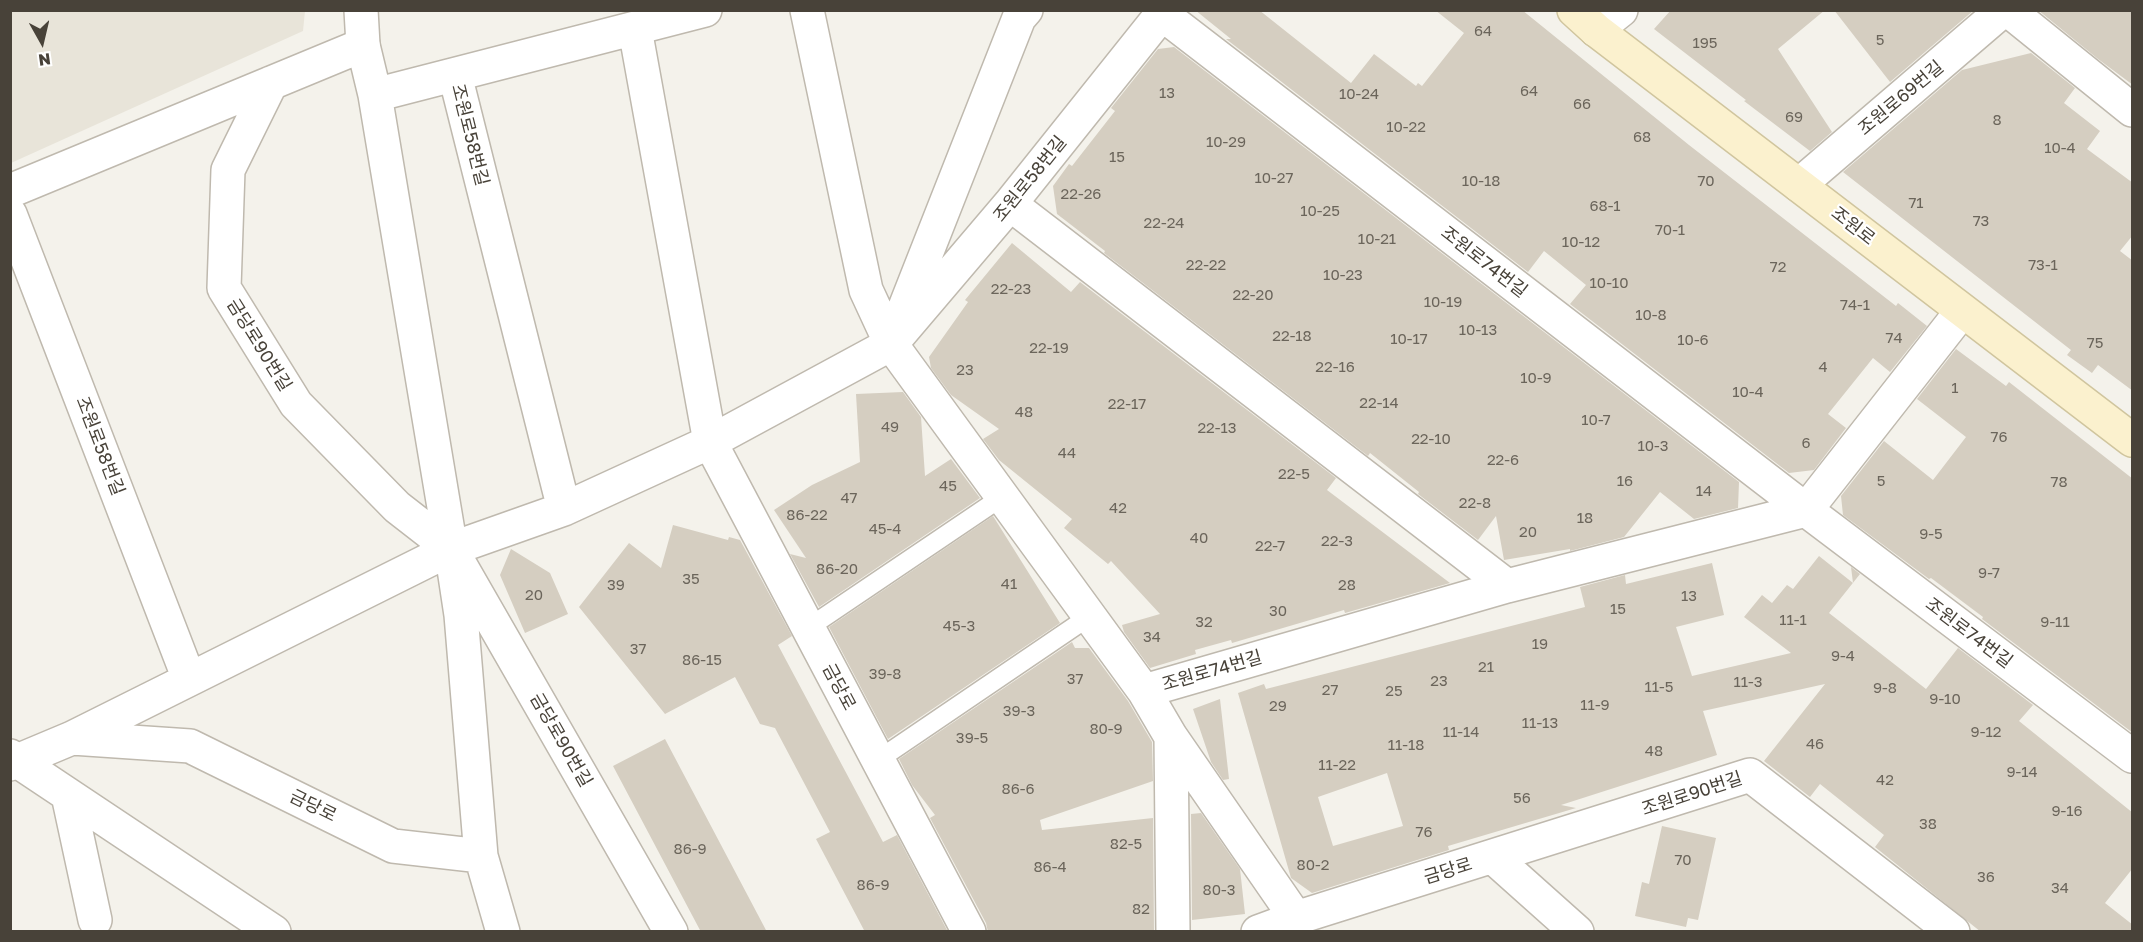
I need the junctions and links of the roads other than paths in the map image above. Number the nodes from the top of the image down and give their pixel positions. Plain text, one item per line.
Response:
1 (705, 10) edge
2 (807, 10) edge
3 (1026, 10) edge
4 (2003, 10) edge
5 (2008, 10) edge
6 (364, 11) edge
7 (1164, 12) edge
8 (1597, 17) edge
9 (635, 29) junction
10 (363, 45) junction
11 (455, 75) junction
12 (271, 83) junction
13 (375, 95) junction
14 (2133, 110) edge
15 (1799, 185) junction
16 (10, 191) edge
17 (1010, 204) junction
18 (10, 214) edge
19 (1962, 311) junction
20 (891, 344) junction
21 (2133, 440) edge
22 (710, 442) junction
23 (1002, 497) junction
24 (564, 509) junction
25 (1806, 510) junction
26 (451, 549) junction
27 (1507, 586) junction
28 (1090, 616) junction
29 (808, 628) junction
30 (189, 679) junction
31 (1144, 691) junction
32 (1171, 737) junction
33 (72, 738) junction
34 (2133, 756) edge
35 (13, 760) edge
36 (878, 760) junction
37 (69, 795) junction
38 (481, 856) junction
39 (1493, 857) junction
40 (95, 920) dead end
41 (1295, 925) edge
42 (274, 932) edge
43 (503, 932) edge
44 (671, 932) edge
45 (969, 932) edge
46 (1173, 932) edge
47 (1258, 932) edge
48 (1577, 932) edge
49 (1953, 932) edge

1 - 9 street
2 - 20 street
3 - 20 street
4 - 15 street, 조원로69번길
5 - 14 street
6 - 10 street, 금당로90번길
7 - 17 street, 조원로58번길
7 - 25 street, 조원로74번길
8 - 15 main road, 조원로
9 - 11 street
9 - 22 street
10 - 12 street
10 - 13 street, 금당로90번길
11 - 13 street
11 - 24 street, 조원로58번길
12 - 16 street
12 - 26 street, 금당로90번길
13 - 26 street, 금당로90번길
15 - 19 main road, 조원로
17 - 20 street, 조원로58번길
17 - 27 street
18 - 30 street, 조원로58번길
19 - 21 main road, 조원로
19 - 25 street
20 - 22 street, 조원로58번길
20 - 23 street, 조원로74번길
22 - 24 street, 조원로58번길
22 - 29 street, 금당로
23 - 28 street, 조원로74번길
23 - 29 lane
24 - 26 street, 조원로58번길
25 - 27 street, 조원로74번길
25 - 34 street, 조원로74번길
26 - 30 street, 조원로58번길
26 - 38 street, 금당로90번길
26 - 44 street, 금당로90번길
27 - 31 street, 조원로74번길
28 - 31 street, 조원로74번길
28 - 36 lane
29 - 36 street, 금당로
30 - 33 street, 조원로58번길
31 - 32 street
32 - 41 street
32 - 46 street
33 - 35 street, 조원로58번길
33 - 38 street, 금당로
35 - 37 street
36 - 45 street, 금당로
37 - 40 street
37 - 42 street
38 - 43 street
39 - 41 street, 금당로
39 - 48 street, 금당로
39 - 49 street, 조원로90번길
41 - 47 street, 금당로

